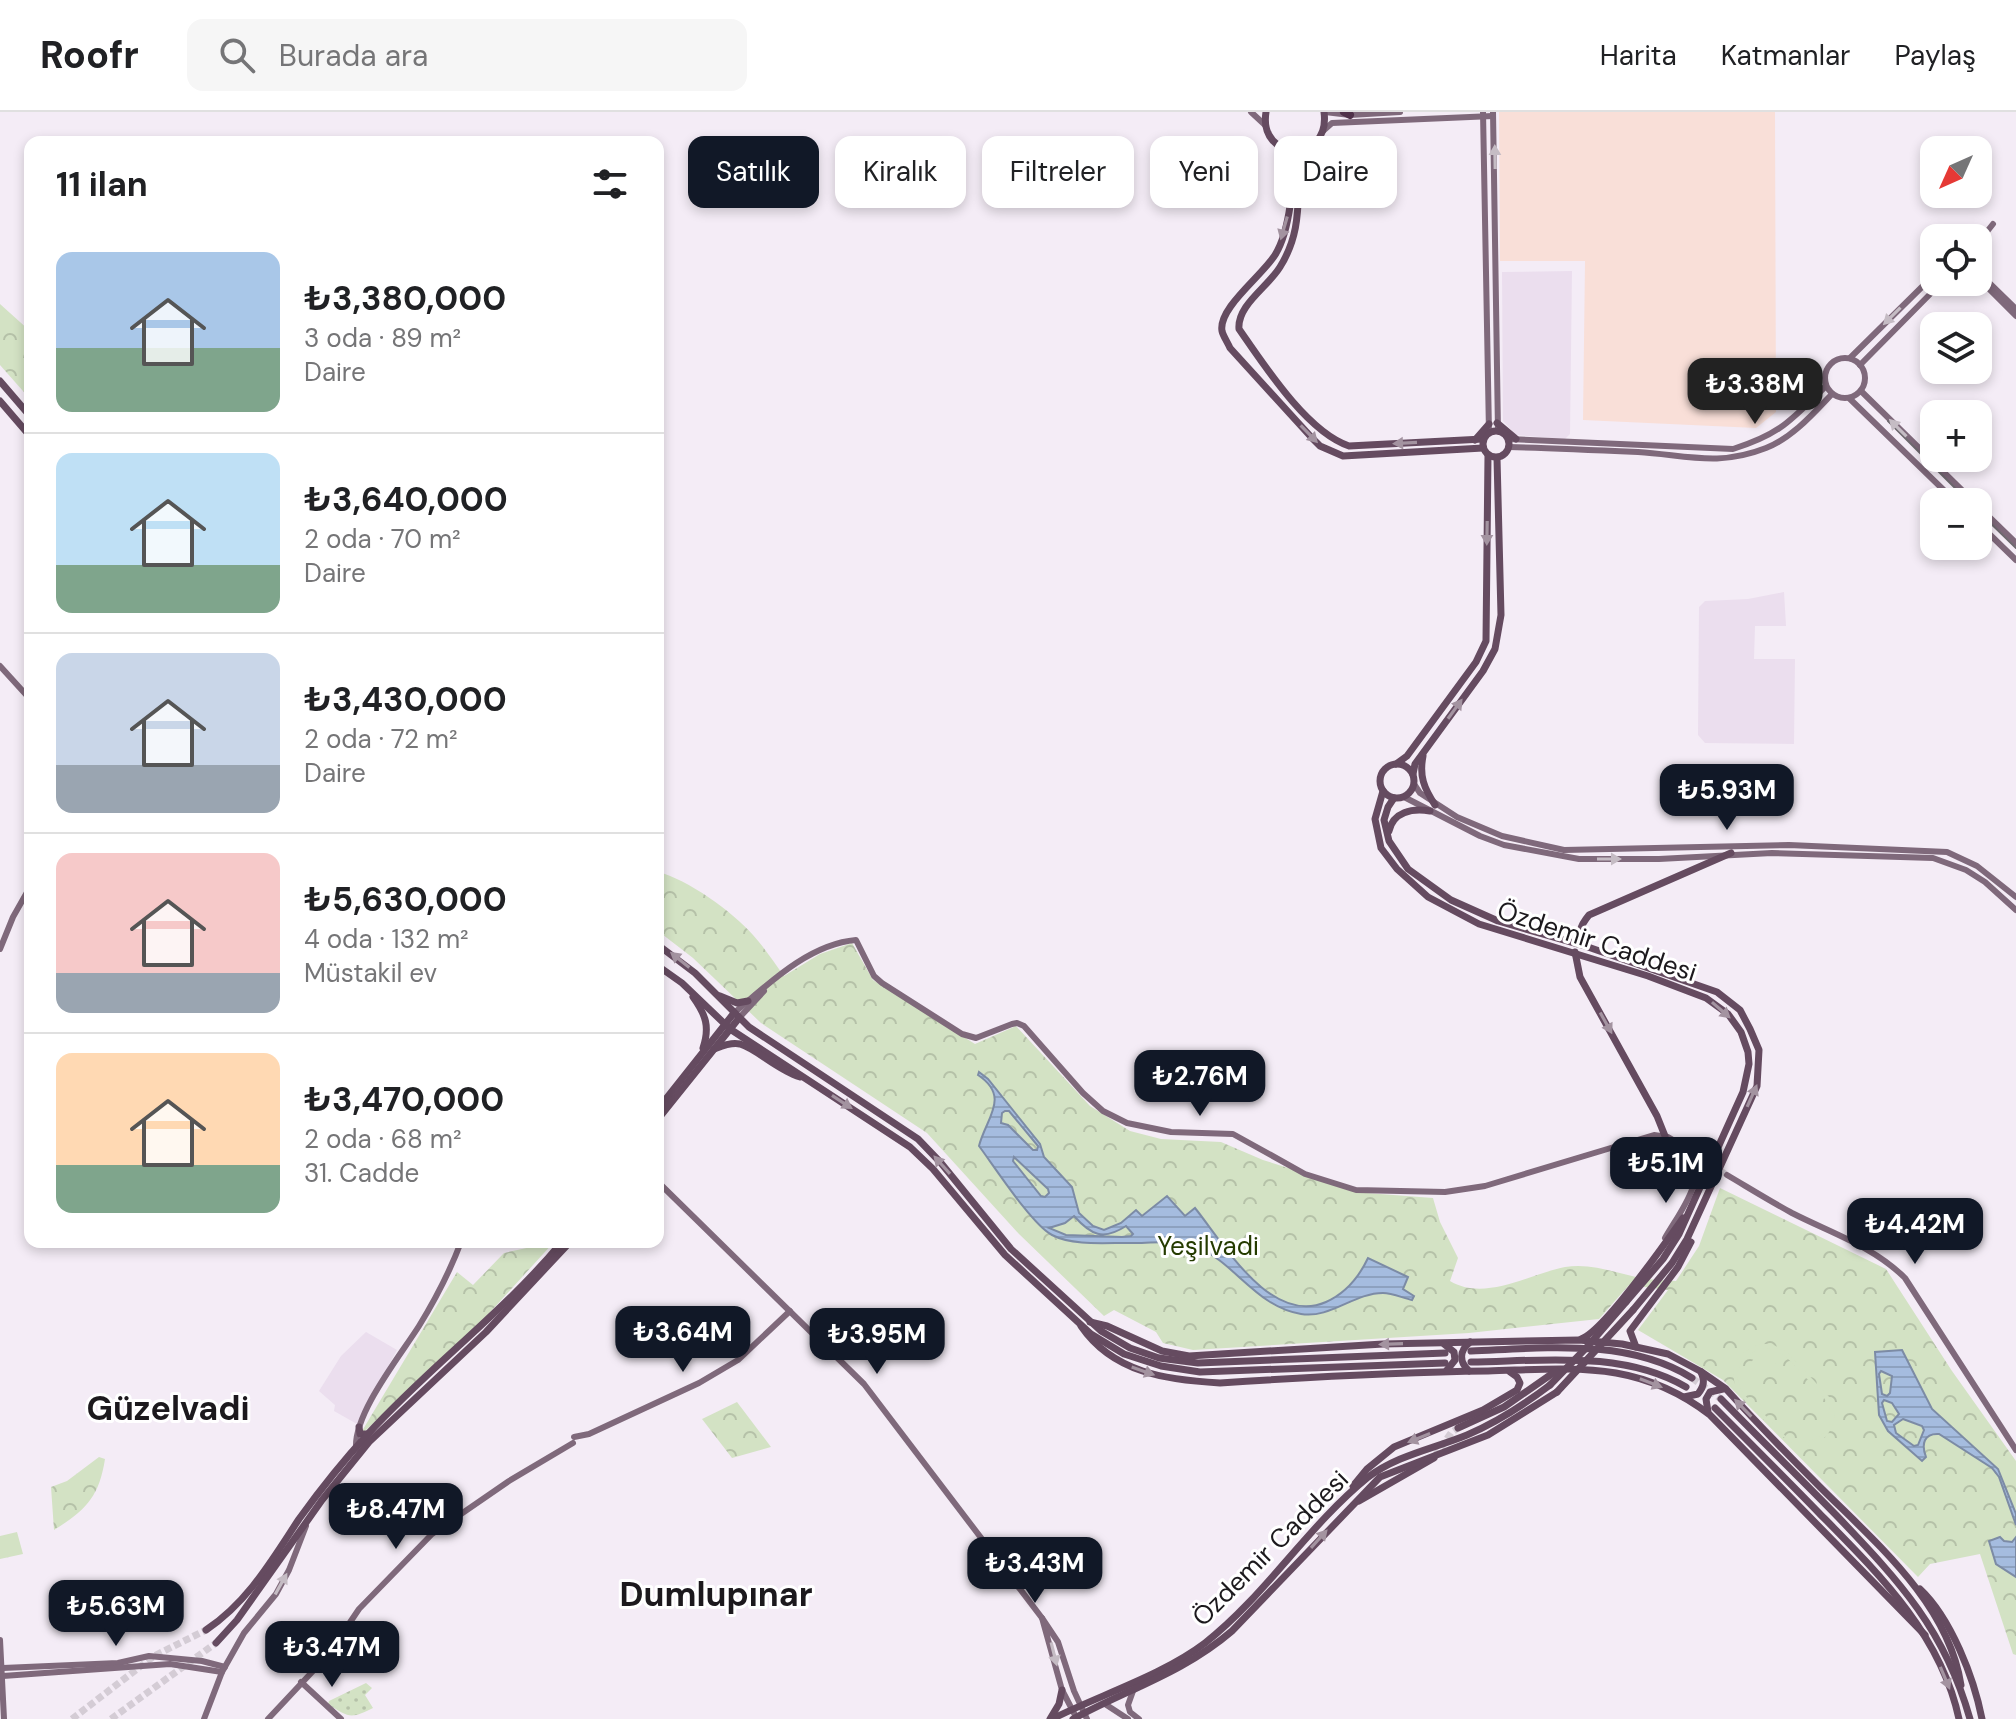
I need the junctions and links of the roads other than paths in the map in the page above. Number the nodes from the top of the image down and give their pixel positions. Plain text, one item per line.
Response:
1 (1251, 112) edge
2 (1266, 112) edge
3 (1324, 112) edge
4 (1400, 112) edge
5 (1347, 114) edge
6 (1493, 114) edge
7 (1483, 115) edge
8 (1265, 125) junction
9 (1323, 131) junction
10 (1321, 136) edge
11 (1274, 142) edge
12 (1290, 208) edge
13 (1299, 208) edge
14 (1992, 286) edge
15 (1920, 289) edge
16 (1992, 292) edge
17 (1928, 296) edge
18 (2016, 309) edge
19 (2016, 316) edge
20 (1850, 358) junction
21 (1860, 365) junction
22 (0, 381) edge
23 (1826, 386) junction
24 (1861, 391) junction
25 (1832, 394) junction
26 (1849, 398) junction
27 (0, 401) edge
28 (24, 409) edge
29 (24, 429) edge
30 (1512, 443) junction
31 (1488, 444) junction
32 (1942, 488) edge
33 (1960, 488) edge
34 (1992, 520) edge
35 (1992, 537) edge
36 (2016, 543) edge
37 (2016, 560) edge
38 (0, 666) edge
39 (24, 692) edge
40 (1424, 752) junction
41 (1396, 764) junction
42 (1413, 774) junction
43 (1414, 784) junction
44 (1383, 791) junction
45 (1404, 797) junction
46 (1394, 798) junction
47 (1433, 808) junction
48 (1389, 841) junction
49 (1731, 853) junction
50 (2016, 897) edge
51 (24, 898) edge
52 (2016, 910) edge
53 (1588, 947) junction
54 (0, 949) edge
55 (664, 949) edge
56 (1575, 952) junction
57 (664, 970) edge
58 (772, 982) junction
59 (682, 983) junction
60 (716, 995) junction
61 (748, 1001) junction
62 (736, 1016) junction
63 (728, 1026) junction
64 (712, 1050) junction
65 (702, 1052) junction
66 (807, 1079) junction
67 (664, 1101) edge
68 (664, 1111) edge
69 (1665, 1136) junction
70 (1692, 1151) junction
71 (1699, 1155) tunnel mouth
72 (1727, 1175) tunnel mouth
73 (664, 1188) edge
74 (1707, 1199) junction
75 (1696, 1200) junction
76 (458, 1248) edge
77 (556, 1248) edge
78 (564, 1248) edge
79 (1654, 1259) junction
80 (790, 1311) junction
81 (1090, 1322) junction
82 (1579, 1340) junction
83 (1442, 1343) junction
84 (1470, 1347) junction
85 (1636, 1347) junction
86 (1445, 1353) dead end
87 (1445, 1367) junction
88 (1470, 1367) junction
89 (1560, 1369) junction
90 (1509, 1371) junction
91 (1700, 1371) junction
92 (1692, 1378) tunnel mouth
93 (1686, 1387) tunnel mouth
94 (1726, 1389) junction
95 (1682, 1397) junction
96 (1721, 1399) tunnel mouth
97 (1712, 1411) junction
98 (359, 1427) junction
99 (1458, 1428) tunnel mouth
100 (369, 1433) junction
101 (356, 1448) junction
102 (2016, 1450) edge
103 (1434, 1458) tunnel mouth
104 (1340, 1503) junction
105 (1341, 1514) junction
106 (307, 1523) junction
107 (1914, 1585) junction
108 (1042, 1618) junction
109 (206, 1630) tunnel mouth
110 (0, 1640) edge
111 (216, 1643) tunnel mouth
112 (3, 1668) junction
113 (224, 1669) junction
114 (3, 1676) junction
115 (301, 1682) junction
116 (1961, 1685) junction
117 (1062, 1690) junction
118 (1133, 1691) junction
119 (1105, 1704) junction
120 (1078, 1715) edge
121 (4, 1719) edge
122 (204, 1719) edge
123 (268, 1719) edge
124 (341, 1719) edge
125 (1051, 1719) edge
126 (1128, 1719) edge
127 (1139, 1719) edge
128 (1959, 1719) edge
129 (1970, 1719) edge
130 (1982, 1719) edge

1 - 8 street
2 - 8 main road
3 - 5 street
3 - 9 main road
4 - 5 street
6 - 7 street
31 -> 6 street
7 - 9 street
7 - 31 street
8 - 11 main road
9 - 10 main road
12 -> 31 main road
31 -> 13 main road
14 - 18 street
15 -> 20 street
16 - 19 street
17 - 21 street
20 - 21 street
20 - 23 street
21 - 24 street
22 - 28 main road
23 - 25 street
23 - 30 street
24 - 26 street
33 -> 24 street
25 - 26 street
25 - 30 street
26 - 32 street
27 - 29 main road
30 - 31 main road
30 - 31 main road
40 -> 31 main road
31 -> 41 main road
34 - 36 street
35 - 37 street
38 - 39 street
40 - 42 main road
40 - 47 main road
41 - 42 main road
41 - 44 main road
42 - 43 main road
43 - 45 main road
43 - 47 street
44 - 46 main road
44 - 56 main road, Özdemir Caddesi
45 - 46 main road
45 - 47 street
46 - 48 main road
47 - 48 main road
47 -> 49 street
47 - 50 street
48 - 53 main road, Özdemir Caddesi
49 - 52 street
49 - 53 main road
51 - 54 street
74 -> 53 main road, Özdemir Caddesi
60 -> 55 main road
56 -> 69 main road
56 -> 75 main road, Özdemir Caddesi
57 - 59 main road
58 - 61 street
58 - 62 street
58 - 69 street
59 - 63 main road
59 - 65 main road
60 - 61 main road
60 - 62 main road
61 - 62 street
62 - 63 main road
81 -> 62 main road
63 - 64 main road
63 - 65 main road
63 - 66 main road
64 - 66 main road
64 - 68 main road
65 - 67 main road
66 -> 87 main road
69 - 70 street
70 - 71 street
70 - 79 street
72 - 102 street
73 - 80 street
74 - 85 main road
74 - 105 main road, Özdemir Caddesi, bridge
75 - 79 main road
75 - 104 main road, Özdemir Caddesi, bridge
76 - 98 street
77 - 100 main road
78 - 106 main road
79 - 82 main road
80 - 108 street
80 - 115 street
83 -> 81 main road
81 - 86 main road
82 - 84 main road
82 - 85 main road
83 - 84 main road
83 - 87 main road
84 - 88 main road
84 - 92 main road
85 - 91 main road
87 - 88 main road
88 - 90 main road
88 - 93 main road
89 - 90 main road
89 -> 95 main road
89 - 99 main road
90 -> 104 main road
91 - 94 main road
91 - 95 main road
94 - 97 main road
107 -> 94 main road
95 - 97 main road
96 - 116 main road
97 -> 128 main road
98 - 100 main road
98 - 101 street
100 - 101 main road
101 - 109 main road
103 - 105 main road
104 - 120 main road, Özdemir Caddesi
118 -> 105 main road, Özdemir Caddesi
106 - 111 main road
113 -> 106 street
107 - 116 main road
107 - 130 main road
108 -> 117 street
108 - 120 street
110 - 112 street
112 - 113 street
112 - 114 street
113 - 114 street
113 - 122 street
114 - 121 street
115 - 123 street
115 - 124 street
116 - 129 main road
117 - 120 street
117 - 125 main road
118 - 119 main road, Özdemir Caddesi
118 - 127 street
119 - 120 main road, Özdemir Caddesi
119 - 126 street
120 - 125 main road

